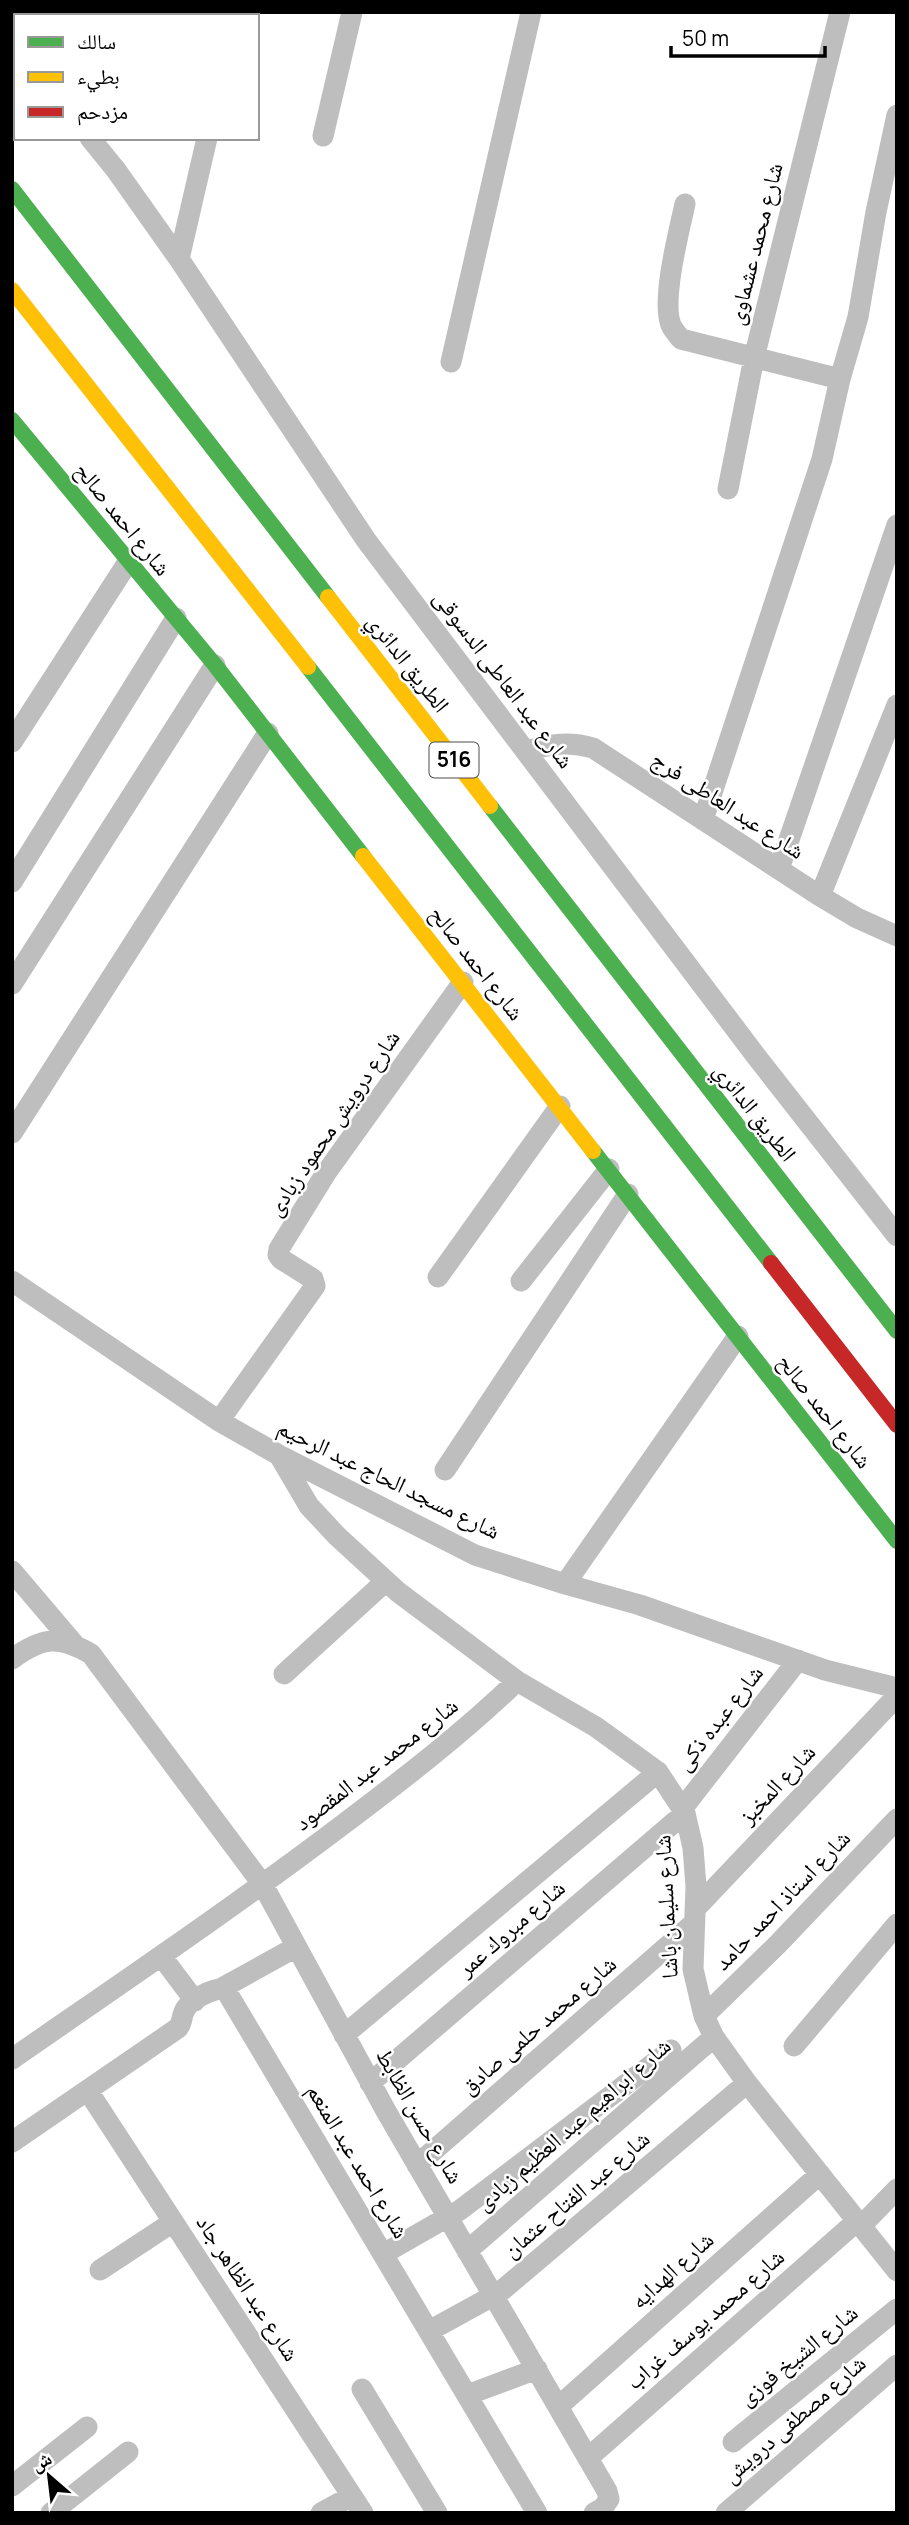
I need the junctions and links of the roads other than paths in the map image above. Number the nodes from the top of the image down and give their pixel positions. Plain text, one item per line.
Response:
1 (352, 12) edge
2 (531, 12) edge
3 (840, 12) edge
4 (897, 115) edge
5 (323, 136) dead end
6 (92, 140) edge
7 (207, 140) edge
8 (12, 189) edge
9 (685, 204) dead end
10 (179, 259) junction
11 (12, 290) edge
12 (754, 358) junction
13 (450, 362) dead end
14 (840, 379) junction
15 (12, 421) edge
16 (728, 489) dead end
17 (897, 525) edge
18 (128, 562) junction
19 (176, 618) junction
20 (215, 665) junction
21 (897, 705) edge
22 (268, 733) junction
23 (12, 742) edge
24 (526, 751) junction
25 (703, 820) junction
26 (779, 869) junction
27 (12, 882) edge
28 (820, 895) junction
29 (897, 936) edge
30 (463, 982) junction
31 (12, 984) edge
32 (560, 1106) junction
33 (12, 1133) edge
34 (609, 1169) junction
35 (628, 1194) junction
36 (897, 1236) edge
37 (439, 1278) dead end
38 (12, 1281) edge
39 (521, 1281) dead end
40 (897, 1331) edge
41 (738, 1336) junction
42 (219, 1421) junction
43 (897, 1425) edge
44 (279, 1455) junction
45 (446, 1470) dead end
46 (897, 1541) edge
47 (12, 1571) edge
48 (386, 1581) junction
49 (565, 1584) junction
50 (74, 1644) junction
51 (12, 1659) edge
52 (798, 1660) junction
53 (284, 1674) dead end
54 (517, 1681) junction
55 (897, 1688) edge
56 (897, 1696) edge
57 (658, 1772) junction
58 (684, 1811) junction
59 (897, 1819) edge
60 (263, 1885) junction
61 (694, 1916) junction
62 (897, 1924) edge
63 (296, 1947) junction
64 (163, 1957) junction
65 (222, 1988) junction
66 (195, 2001) junction
67 (704, 2016) junction
68 (344, 2035) junction
69 (714, 2037) junction
70 (794, 2046) dead end
71 (671, 2050) dead end
72 (12, 2059) edge
73 (370, 2083) junction
74 (747, 2083) junction
75 (88, 2091) junction
76 (12, 2142) edge
77 (417, 2165) junction
78 (820, 2174) junction
79 (897, 2189) edge
80 (447, 2216) junction
81 (173, 2222) junction
82 (859, 2223) junction
83 (467, 2251) junction
84 (383, 2254) junction
85 (100, 2270) dead end
86 (897, 2271) edge
87 (494, 2296) junction
88 (897, 2309) edge
89 (429, 2331) junction
90 (897, 2365) edge
91 (537, 2369) junction
92 (362, 2389) dead end
93 (467, 2395) junction
94 (559, 2406) junction
95 (87, 2427) dead end
96 (733, 2442) dead end
97 (128, 2452) dead end
98 (589, 2458) junction
99 (12, 2486) edge
100 (358, 2504) edge
101 (51, 2513) edge
102 (321, 2513) edge
103 (437, 2513) edge
104 (537, 2513) edge
105 (594, 2513) edge
106 (726, 2513) edge

1 - 5 street
2 - 13 street
3 - 12 street, شارع محمد عشماوى
4 - 14 street
6 - 10 street, شارع عبد العاطى الدسوقى
7 - 10 street
8 - 40 main road, الطريق الدائري / 516
9 - 12 street
10 - 24 street, شارع عبد العاطى الدسوقى
11 - 43 main road, 516
12 - 14 street
12 - 16 street, شارع محمد عشماوى
14 - 25 street
15 - 18 main road, شارع احمد صالح
17 - 26 street
18 - 19 main road, شارع احمد صالح
18 - 23 street
19 - 20 main road, شارع احمد صالح
19 - 27 street
20 - 22 main road, شارع احمد صالح
20 - 31 street
21 - 28 street
22 - 30 main road, شارع احمد صالح
22 - 33 street
24 - 25 street, شارع عبد العاطى فرج
24 - 36 street, شارع عبد العاطى الدسوقى
25 - 26 street, شارع عبد العاطى فرج
26 - 28 street, شارع عبد العاطى فرج
28 - 29 street, شارع عبد العاطى فرج
30 - 32 main road, شارع احمد صالح
30 - 42 street, شارع درويش محمود زبادى
32 - 34 main road, شارع احمد صالح
32 - 37 street
34 - 35 main road, شارع احمد صالح
34 - 39 street
35 - 41 main road, شارع احمد صالح
35 - 45 street
38 - 42 street, شارع مسجد الحاج عبد الرحيم
41 - 46 main road, شارع احمد صالح
41 - 49 street
42 - 44 street, شارع مسجد الحاج عبد الرحيم
44 - 48 street, شارع سليمان باشا
44 - 49 street, شارع مسجد الحاج عبد الرحيم
47 - 50 street, شارع حسن الظابط
48 - 53 street
48 - 54 street, شارع سليمان باشا
49 - 52 street, شارع مسجد الحاج عبد الرحيم
50 - 51 street
50 - 60 street, شارع حسن الظابط
52 - 55 street, شارع مسجد الحاج عبد الرحيم
52 - 58 street, شارع عبده ذكى
54 - 57 street, شارع سليمان باشا
54 - 60 street, شارع محمد عبد المقصود
56 - 61 street, شارع المخبز
57 - 58 street, شارع سليمان باشا
57 - 68 street
58 - 61 street, شارع سليمان باشا
58 - 73 street, شارع مبروك عمر
59 - 67 street, شارع استاذ احمد حامد
60 - 63 street, شارع حسن الظابط
60 - 64 street, شارع محمد عبد المقصود
61 - 67 street, شارع سليمان باشا
61 - 77 street, شارع محمد حلمى صادق
62 - 70 street
63 - 65 street
63 - 68 street, شارع حسن الظابط
64 - 66 street
64 - 72 street, شارع محمد عبد المقصود
65 - 66 street
65 - 84 street, شارع احمد عبد المنعم
66 - 75 street
67 - 69 street, شارع سليمان باشا
68 - 73 street, شارع حسن الظابط
69 - 74 street, شارع سليمان باشا
69 - 83 street, شارع ابراهيم عبد العظيم زبادى
71 - 80 street
73 - 77 street, شارع حسن الظابط
74 - 78 street, شارع سليمان باشا
74 - 87 street, شارع عبد الفتاح عثمان
75 - 76 street
75 - 81 street, شارع عبد الظاهر جاد
77 - 80 street, شارع حسن الظابط
78 - 82 street, شارع سليمان باشا
78 - 94 street, شارع الهدايه
79 - 82 street, شارع محمد يوسف غراب
80 - 83 street, شارع حسن الظابط
80 - 84 street
81 - 85 street
81 - 100 street, شارع عبد الظاهر جاد
82 - 86 street, شارع سليمان باشا
82 - 98 street, شارع محمد يوسف غراب
83 - 87 street, شارع حسن الظابط
84 - 89 street, شارع احمد عبد المنعم
87 - 89 street, شارع عبد الفتاح عثمان
87 - 91 street, شارع حسن الظابط
88 - 96 street, شارع الشيخ فوزى
89 - 93 street, شارع احمد عبد المنعم
90 - 106 street, شارع مصطفى درويش
91 - 93 street
91 - 94 street, شارع حسن الظابط
92 - 103 street
93 - 104 street, شارع احمد عبد المنعم
94 - 98 street, شارع حسن الظابط
95 - 99 street
97 - 101 street
98 - 105 street, شارع حسن الظابط
100 - 102 street

